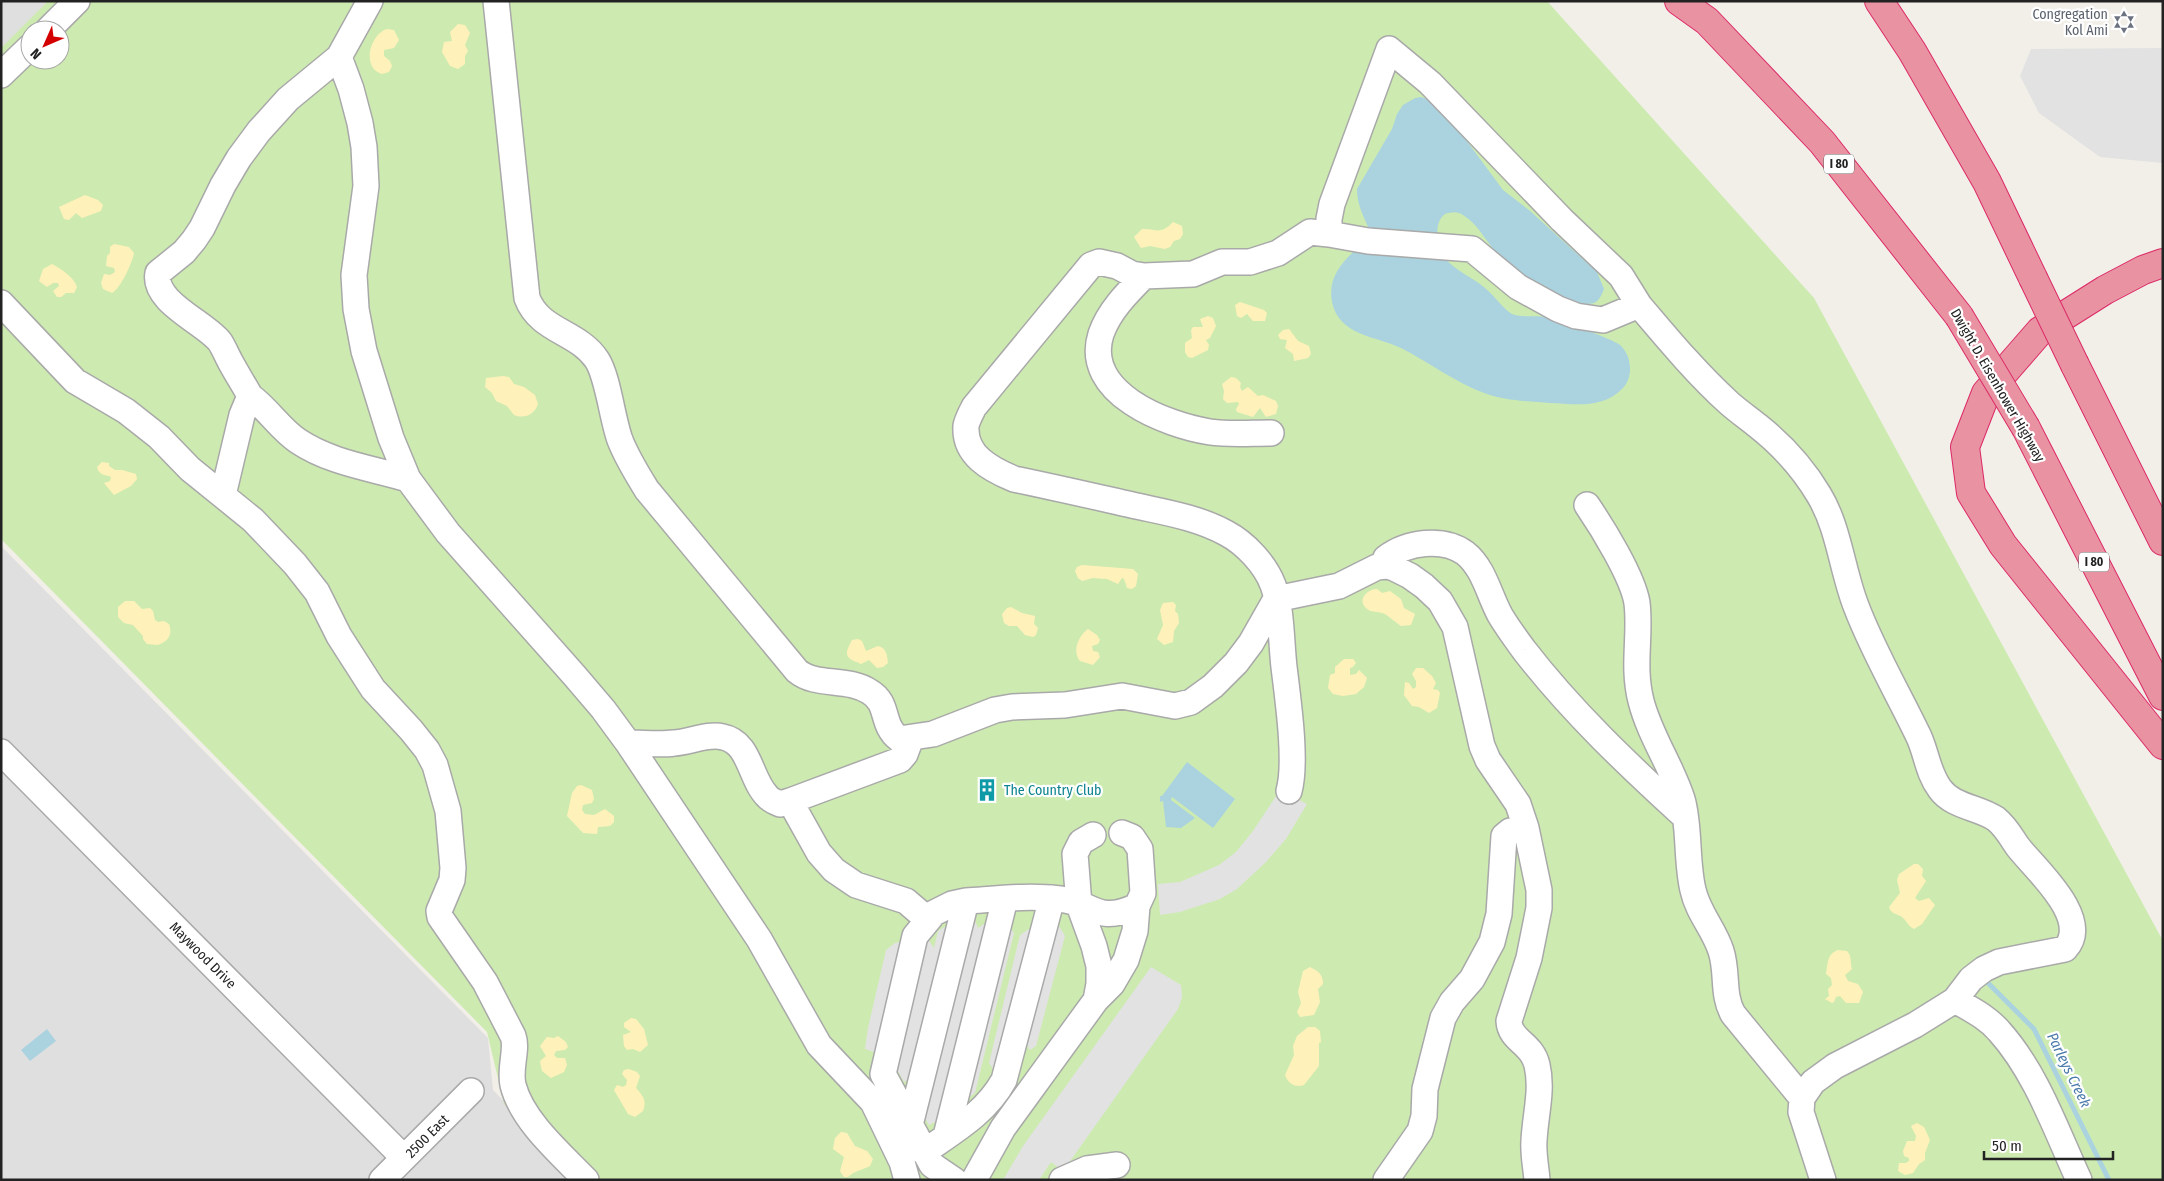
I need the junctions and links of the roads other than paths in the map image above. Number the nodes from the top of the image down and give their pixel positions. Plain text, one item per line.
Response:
1 (77, 1) edge
2 (370, 1) edge
3 (496, 1) edge
4 (1679, 1) edge
5 (1687, 1) edge
6 (1879, 1) edge
7 (58, 20) edge
8 (1707, 21) junction
9 (20, 57) edge
10 (339, 57) junction
11 (1, 75) edge
12 (1329, 234) junction
13 (2163, 262) edge
14 (1144, 276) junction
15 (1, 303) edge
16 (1639, 304) junction
17 (250, 396) junction
18 (1271, 432) dead end
19 (408, 478) junction
20 (223, 495) junction
21 (1587, 505) dead end
22 (2163, 541) edge
23 (1387, 566) junction
24 (1276, 599) junction
25 (2163, 696) edge
26 (911, 738) junction
27 (628, 743) junction
28 (2163, 745) edge
29 (1, 752) edge
30 (1289, 791) dead end
31 (790, 801) junction
32 (1684, 817) junction
33 (1526, 828) junction
34 (1122, 833) dead end
35 (1093, 835) dead end
36 (1052, 898) junction
37 (1004, 899) junction
38 (966, 900) junction
39 (1078, 904) junction
40 (1137, 906) junction
41 (927, 919) junction
42 (1096, 1000) junction
43 (1955, 1000) junction
44 (471, 1091) dead end
45 (1802, 1098) junction
46 (910, 1125) junction
47 (946, 1136) junction
48 (924, 1152) junction
49 (404, 1158) junction
50 (1117, 1165) dead end
51 (1820, 1178) edge
52 (382, 1180) edge
53 (586, 1180) edge
54 (907, 1180) edge
55 (954, 1180) edge
56 (974, 1180) edge
57 (1062, 1180) edge
58 (1386, 1180) edge
59 (1537, 1180) edge
60 (2079, 1180) edge

1 - 7 street
2 - 10 street
3 - 26 street
4 - 8 highway, Dwight D. Eisenhower Highway / I 80
5 - 8 highway
6 - 22 highway, bridge
8 - 25 highway, Dwight D. Eisenhower Highway / I 80, bridge
9 - 11 street
10 - 17 street
10 - 19 street
12 - 14 street
12 - 16 street
12 - 16 street
13 - 28 highway
14 - 18 street
14 - 24 street
15 - 20 street
16 - 43 street
17 - 19 street
17 - 20 street
19 - 27 street
20 - 53 street
21 - 32 street
23 - 24 street
23 - 32 street
23 - 33 street
24 - 26 street
24 - 30 street
26 - 31 street
27 - 31 street
27 - 54 street
29 - 49 street, Maywood Drive
31 - 41 street
32 - 45 street
33 - 58 street
33 - 59 street
34 - 40 street
35 - 39 street
36 - 37 street
36 - 39 street
36 - 47 street
37 - 38 street
37 - 47 street
38 - 41 street
38 - 46 street
39 - 40 street
39 - 42 street
40 - 42 street
41 - 46 street
42 - 56 street
43 - 45 street
43 - 60 street
44 - 49 street, 2500 East
45 - 51 street
46 - 48 street
47 - 48 street
48 - 55 street
49 - 52 street, 2500 East
50 - 57 street

